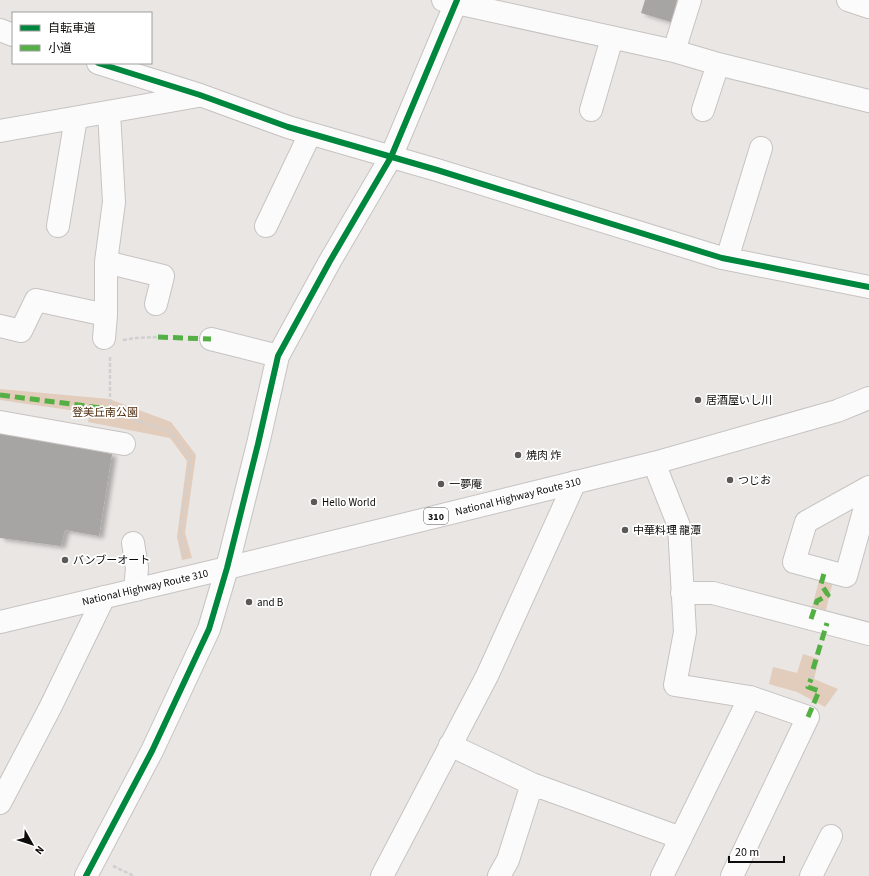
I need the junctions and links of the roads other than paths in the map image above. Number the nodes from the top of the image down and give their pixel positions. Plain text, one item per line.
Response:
1 (690, 0) edge
2 (848, 0) edge
3 (452, 1) edge
4 (869, 6) edge
5 (0, 30) edge
6 (12, 35) edge
7 (612, 38) junction
8 (674, 51) junction
9 (101, 64) edge
10 (718, 64) junction
11 (200, 95) junction
12 (869, 100) edge
13 (591, 110) dead end
14 (702, 110) dead end
15 (109, 112) junction
16 (76, 118) junction
17 (0, 131) edge
18 (310, 134) junction
19 (761, 148) dead end
20 (392, 157) junction
21 (58, 226) dead end
22 (266, 226) dead end
23 (727, 259) junction
24 (106, 262) junction
25 (869, 287) edge
26 (156, 304) dead end
27 (106, 314) junction
28 (0, 326) edge
29 (211, 339) dead end
30 (114, 343) road end
31 (278, 356) junction
32 (869, 398) edge
33 (0, 422) edge
34 (124, 444) dead end
35 (654, 463) junction
36 (575, 482) junction
37 (869, 487) edge
38 (869, 493) edge
39 (133, 543) dead end
40 (227, 568) junction
41 (135, 590) junction
42 (682, 593) junction
43 (104, 597) junction
44 (0, 622) edge
45 (869, 634) edge
46 (750, 698) junction
47 (450, 745) junction
48 (532, 784) junction
49 (0, 803) edge
50 (831, 836) dead end
51 (681, 838) junction
52 (86, 876) edge
53 (382, 876) edge
54 (499, 876) edge
55 (662, 876) edge
56 (732, 876) edge
57 (811, 876) edge

1 - 8 main road
2 - 4 main road
3 - 7 main road
3 - 20 main road
5 - 6 main road
7 - 8 main road
7 - 13 main road
8 - 10 main road
9 - 11 main road
10 - 12 main road
10 - 14 main road
11 - 15 main road
11 - 18 main road
15 - 16 main road
15 - 24 main road
16 - 17 main road
16 - 21 main road
18 - 20 main road
18 - 22 main road
19 - 23 main road
20 - 23 main road
20 - 31 main road
23 - 25 main road
24 - 26 main road
24 - 27 main road
27 - 28 main road
27 - 30 main road
29 - 31 main road
31 - 40 main road
32 - 35 main road, National Highway Route 310 / 310
33 - 34 main road
35 - 36 main road, National Highway Route 310 / 310
35 - 42 main road
36 - 40 main road, National Highway Route 310 / 310
36 - 47 main road
37 - 38 main road
39 - 41 main road
40 - 41 main road, National Highway Route 310 / 310
40 - 52 main road
41 - 43 main road, National Highway Route 310 / 310
42 - 45 main road
42 - 46 main road
43 - 44 main road, National Highway Route 310 / 310
43 - 49 main road
46 - 51 main road
46 - 56 main road
47 - 48 main road
47 - 53 main road
48 - 51 main road
48 - 54 main road
50 - 57 main road
51 - 55 main road

